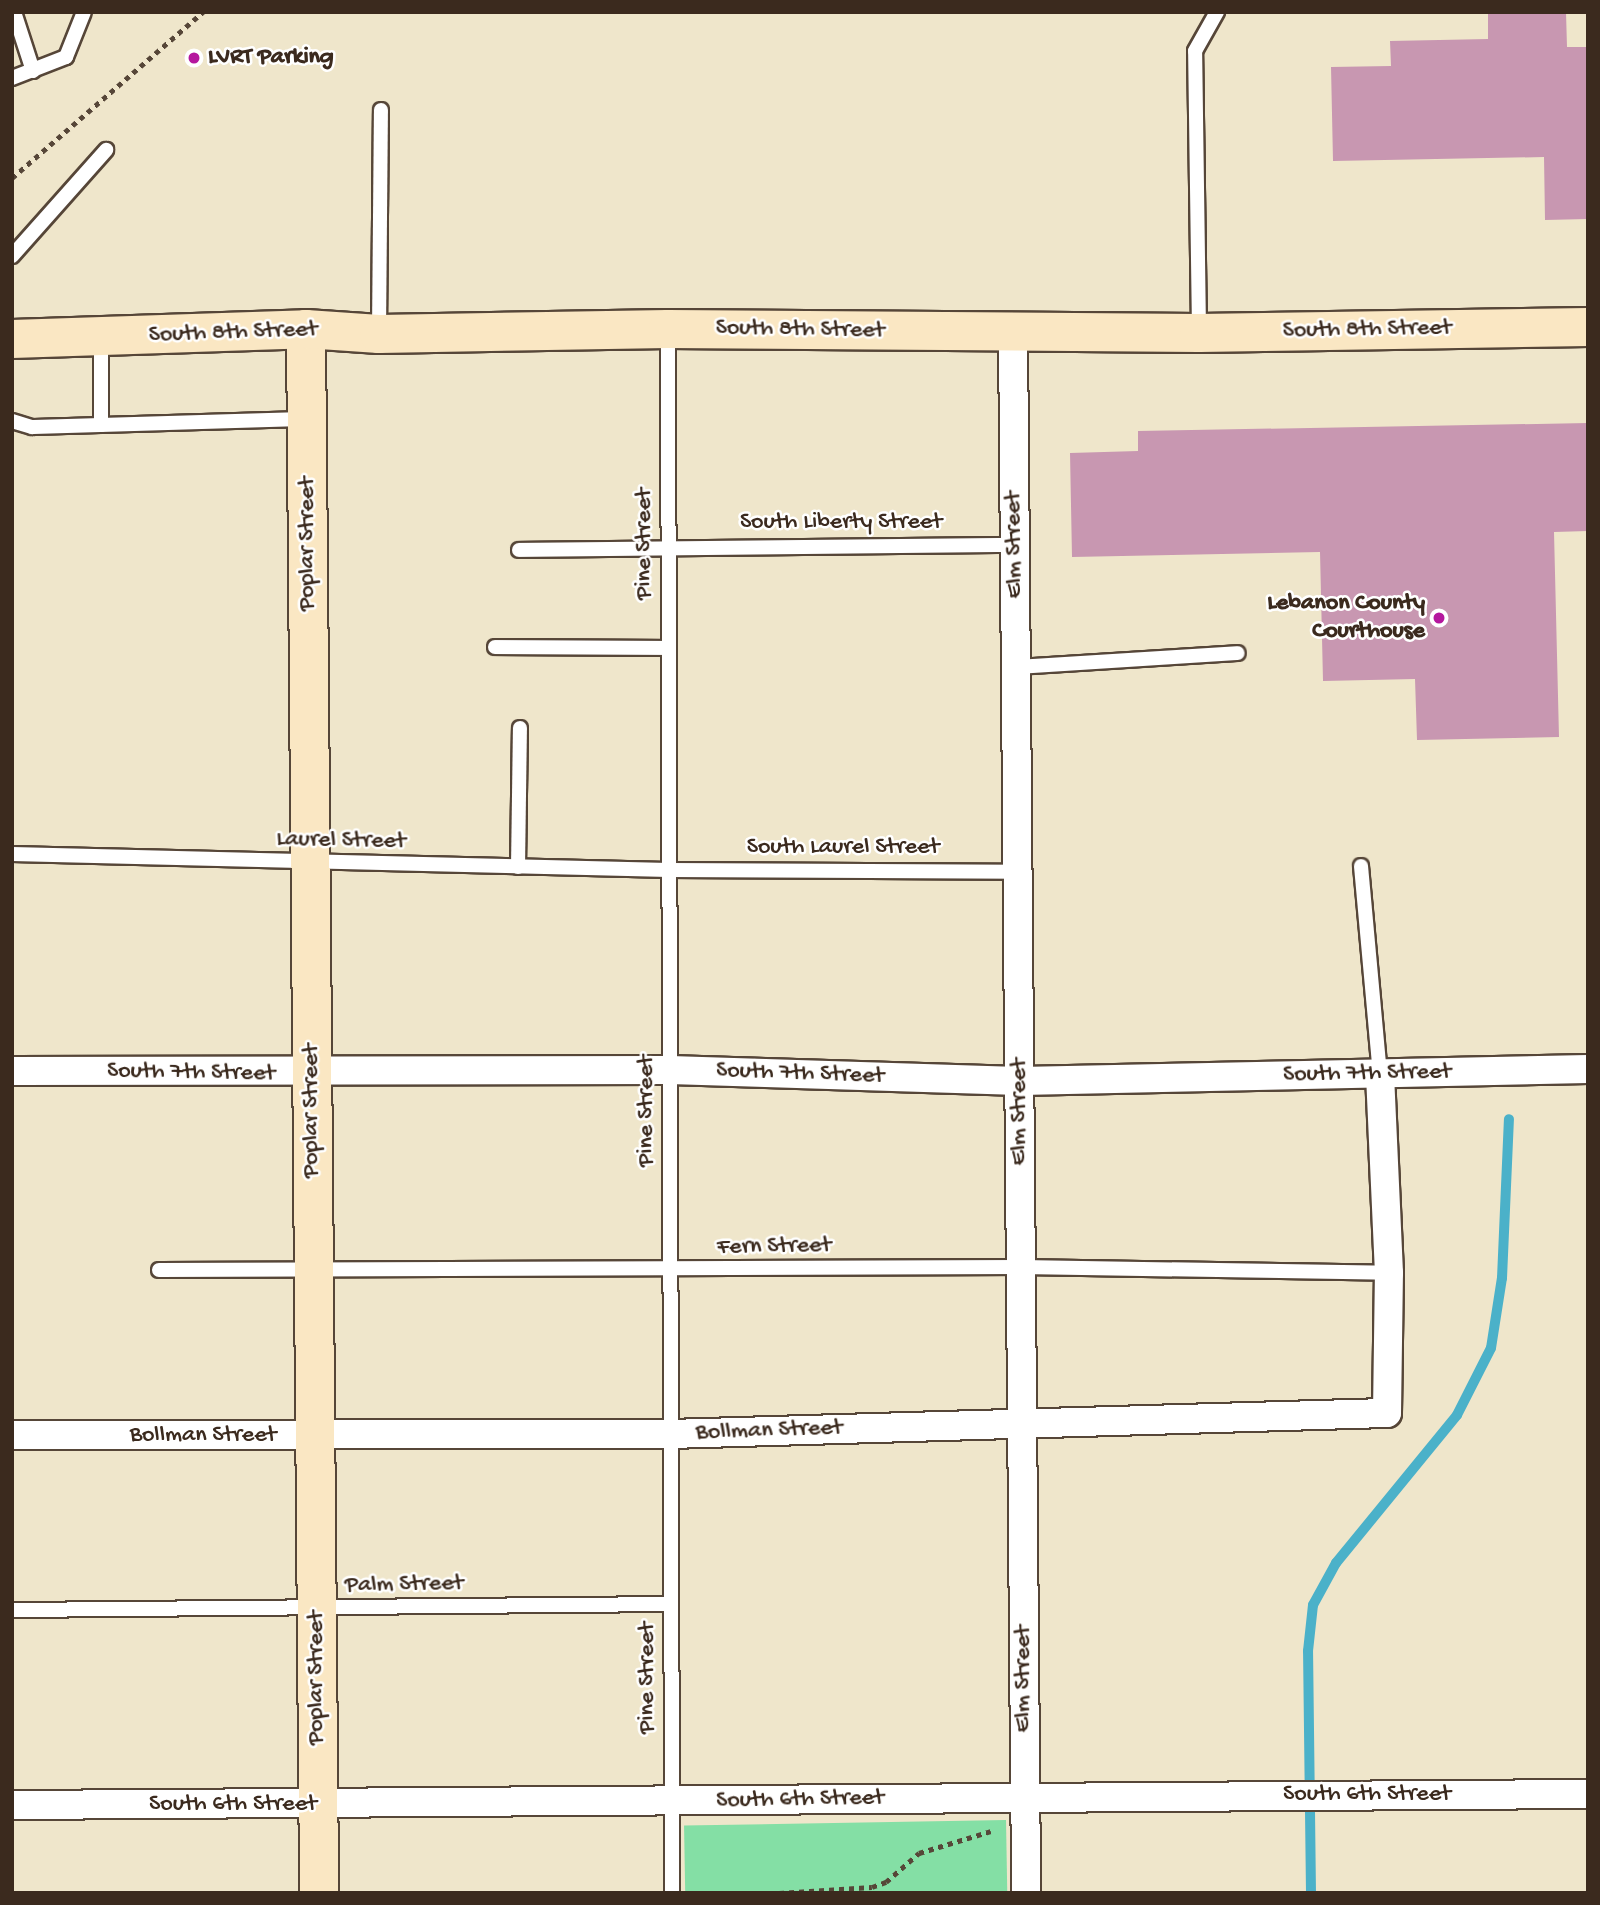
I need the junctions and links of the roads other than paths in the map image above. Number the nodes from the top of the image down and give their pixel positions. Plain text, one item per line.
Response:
1 (14, 12) edge
2 (84, 12) edge
3 (1217, 12) edge
4 (33, 71) junction
5 (12, 78) edge
6 (381, 110) dead end
7 (106, 150) dead end
8 (12, 256) edge
9 (1588, 327) edge
10 (306, 329) junction
11 (668, 329) junction
12 (1013, 331) junction
13 (1199, 333) junction
14 (379, 334) junction
15 (101, 337) junction
16 (12, 339) edge
17 (307, 419) junction
18 (12, 421) edge
19 (101, 425) junction
20 (1015, 545) junction
21 (668, 547) junction
22 (519, 550) dead end
23 (495, 647) dead end
24 (668, 648) junction
25 (1238, 653) dead end
26 (1016, 667) junction
27 (520, 729) dead end
28 (12, 854) edge
29 (310, 863) junction
30 (1361, 866) dead end
31 (518, 867) junction
32 (669, 870) junction
33 (1018, 872) junction
34 (1588, 1069) edge
35 (670, 1070) junction
36 (12, 1071) edge
37 (1380, 1073) junction
38 (312, 1074) junction
39 (1020, 1080) junction
40 (1021, 1267) junction
41 (313, 1268) junction
42 (159, 1270) dead end
43 (670, 1271) junction
44 (1389, 1273) junction
45 (1022, 1425) junction
46 (670, 1434) junction
47 (12, 1435) edge
48 (315, 1436) junction
49 (671, 1604) junction
50 (316, 1609) junction
51 (12, 1610) edge
52 (1588, 1794) edge
53 (1026, 1797) junction
54 (671, 1801) junction
55 (12, 1805) edge
56 (318, 1805) junction
57 (318, 1893) edge
58 (672, 1893) edge
59 (1026, 1893) edge

1 - 4 lane
2 - 4 lane
3 - 13 lane
4 - 5 lane
6 - 14 lane
7 - 8 lane
9 - 13 street, South 8th Street
10 - 14 street, South 8th Street
10 - 15 street, South 8th Street
10 - 17 street, Poplar Street
11 - 12 street, South 8th Street
11 - 14 street, South 8th Street
11 - 21 lane, Pine Street
12 - 13 street, South 8th Street
12 - 20 street, Elm Street
15 - 16 street, South 8th Street
15 - 19 lane
17 - 19 lane
17 - 29 street, Poplar Street
18 - 19 lane
20 - 21 lane, South Liberty Street
20 - 26 street, Elm Street
21 - 22 lane, South Liberty Street
21 - 24 lane, Pine Street
23 - 24 lane
24 - 32 lane, Pine Street
25 - 26 lane
26 - 33 street, Elm Street
27 - 31 lane
28 - 29 lane, Laurel Street
29 - 31 lane, Laurel Street
29 - 38 street, Poplar Street
30 - 37 lane
31 - 32 lane, Laurel Street
32 - 33 lane, South Laurel Street
32 - 35 lane, Pine Street
33 - 39 street, Elm Street
34 - 37 street, South 7th Street
35 - 38 street, South 7th Street
35 - 39 street, South 7th Street
35 - 43 lane, Pine Street
36 - 38 street, South 7th Street
37 - 39 street, South 7th Street
37 - 44 street
38 - 41 street, Poplar Street
39 - 40 street, Elm Street
40 - 43 lane, Fern Street
40 - 44 lane, Fern Street
40 - 45 street, Elm Street
41 - 42 lane, Fern Street
41 - 43 lane, Fern Street
41 - 48 street, Poplar Street
43 - 46 lane, Pine Street
44 - 45 street, Bollman Street
45 - 46 street, Bollman Street
45 - 53 street, Elm Street
46 - 48 street, Bollman Street
46 - 49 lane, Pine Street
47 - 48 street, Bollman Street
48 - 50 street, Poplar Street
49 - 50 lane, Palm Street
49 - 54 lane, Pine Street
50 - 51 lane, Palm Street
50 - 56 street, Poplar Street
52 - 53 street, South 6th Street
53 - 54 street, South 6th Street
53 - 59 street, Elm Street
54 - 56 street, South 6th Street
54 - 58 lane, Pine Street
55 - 56 street, South 6th Street
56 - 57 street, Poplar Street

